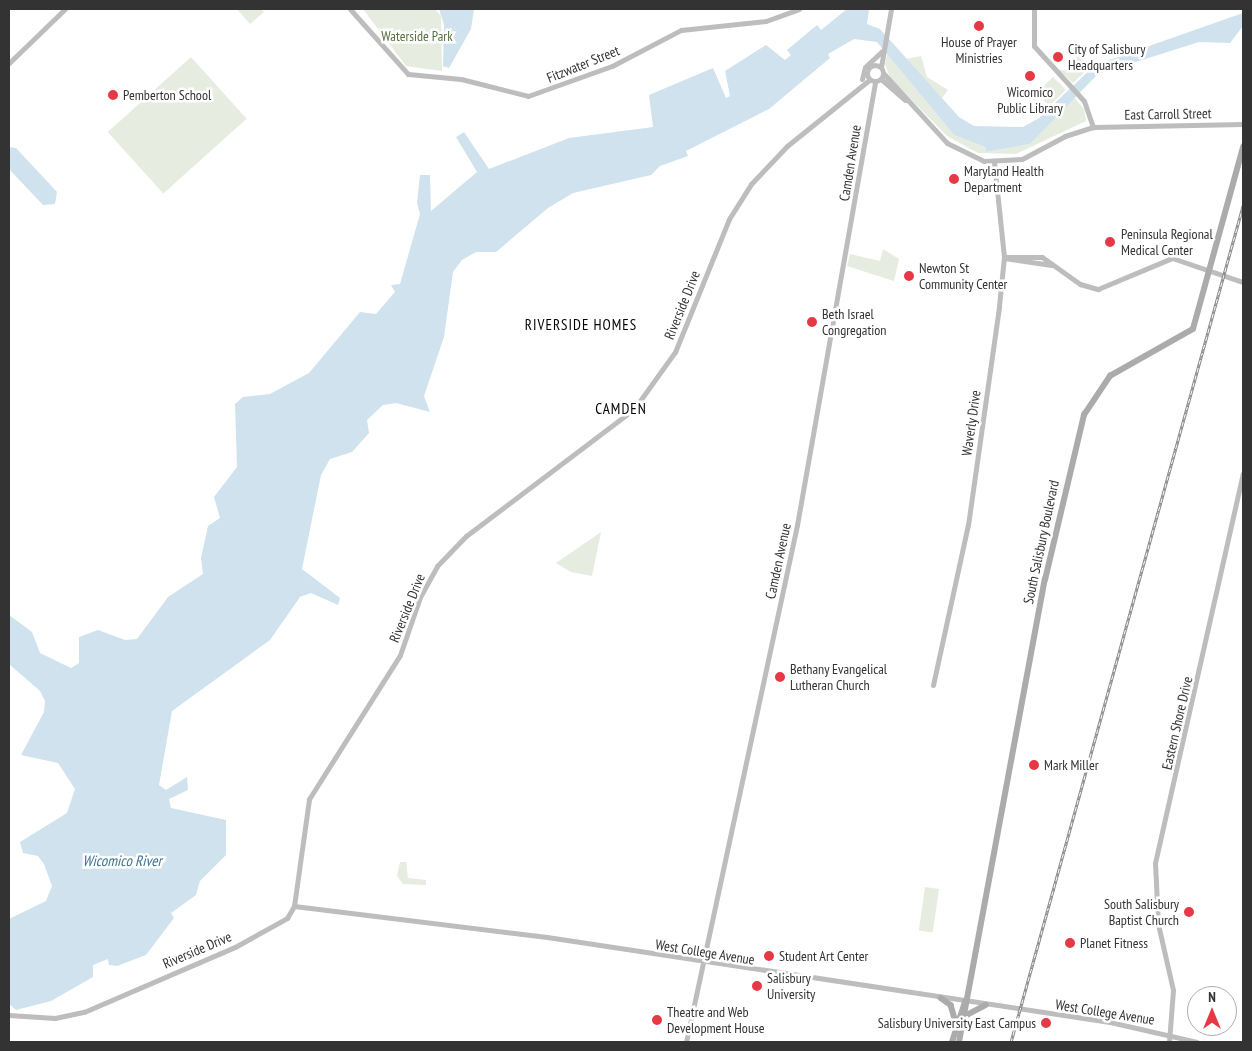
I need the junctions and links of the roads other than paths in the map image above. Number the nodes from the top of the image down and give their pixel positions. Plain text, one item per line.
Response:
1 (65, 9) edge
2 (350, 9) edge
3 (799, 9) edge
4 (892, 9) edge
5 (1034, 9) edge
6 (882, 49) junction
7 (9, 62) edge
8 (870, 66) junction
9 (881, 67) junction
10 (867, 73) junction
11 (883, 77) junction
12 (862, 79) junction
13 (872, 81) junction
14 (854, 89) junction
15 (1243, 124) edge
16 (1093, 127) junction
17 (1243, 147) edge
18 (994, 162) junction
19 (1004, 257) junction
20 (1210, 271) junction
21 (1243, 282) edge
22 (1243, 474) edge
23 (933, 685) dead end
24 (294, 906) junction
25 (704, 964) junction
26 (941, 998) junction
27 (966, 1002) junction
28 (986, 1005) junction
29 (9, 1015) edge
30 (965, 1020) junction
31 (956, 1026) junction
32 (1170, 1036) junction
33 (686, 1042) edge
34 (952, 1042) edge
35 (959, 1042) edge
36 (1168, 1042) edge
37 (1197, 1042) edge

1 - 7 street
2 - 3 street, Fitzwater Street
4 - 6 street
5 - 16 street
6 - 8 street, Riverside Drive
6 - 9 street
6 - 12 street
8 - 9 street
8 - 10 street, Riverside Drive
9 - 11 street
10 - 12 street, Riverside Drive
10 - 13 street
11 - 13 street, Riverside Drive
11 - 18 street
12 - 14 street, Riverside Drive
13 - 14 street, Riverside Drive
13 - 25 street, Camden Avenue
14 - 24 street, Riverside Drive
15 - 16 street, East Carroll Street
16 - 18 street, East Carroll Street
17 - 20 main road, South Salisbury Boulevard
18 - 19 street, Waverly Drive
19 - 20 street
19 - 23 street, Waverly Drive
20 - 21 street
20 - 27 main road, South Salisbury Boulevard
22 - 32 street, Eastern Shore Drive
24 - 25 street, West College Avenue
24 - 29 street, Riverside Drive
25 - 26 street, West College Avenue
25 - 33 street, Camden Avenue
26 - 27 street, West College Avenue
26 - 31 main road
27 - 28 street, West College Avenue
27 - 30 main road, South Salisbury Boulevard
27 - 31 main road, South Salisbury Boulevard
28 - 30 main road
28 - 32 street, West College Avenue
30 - 35 main road, South Salisbury Boulevard
31 - 34 main road, South Salisbury Boulevard
32 - 36 street, Eastern Shore Drive
32 - 37 street, West College Avenue

